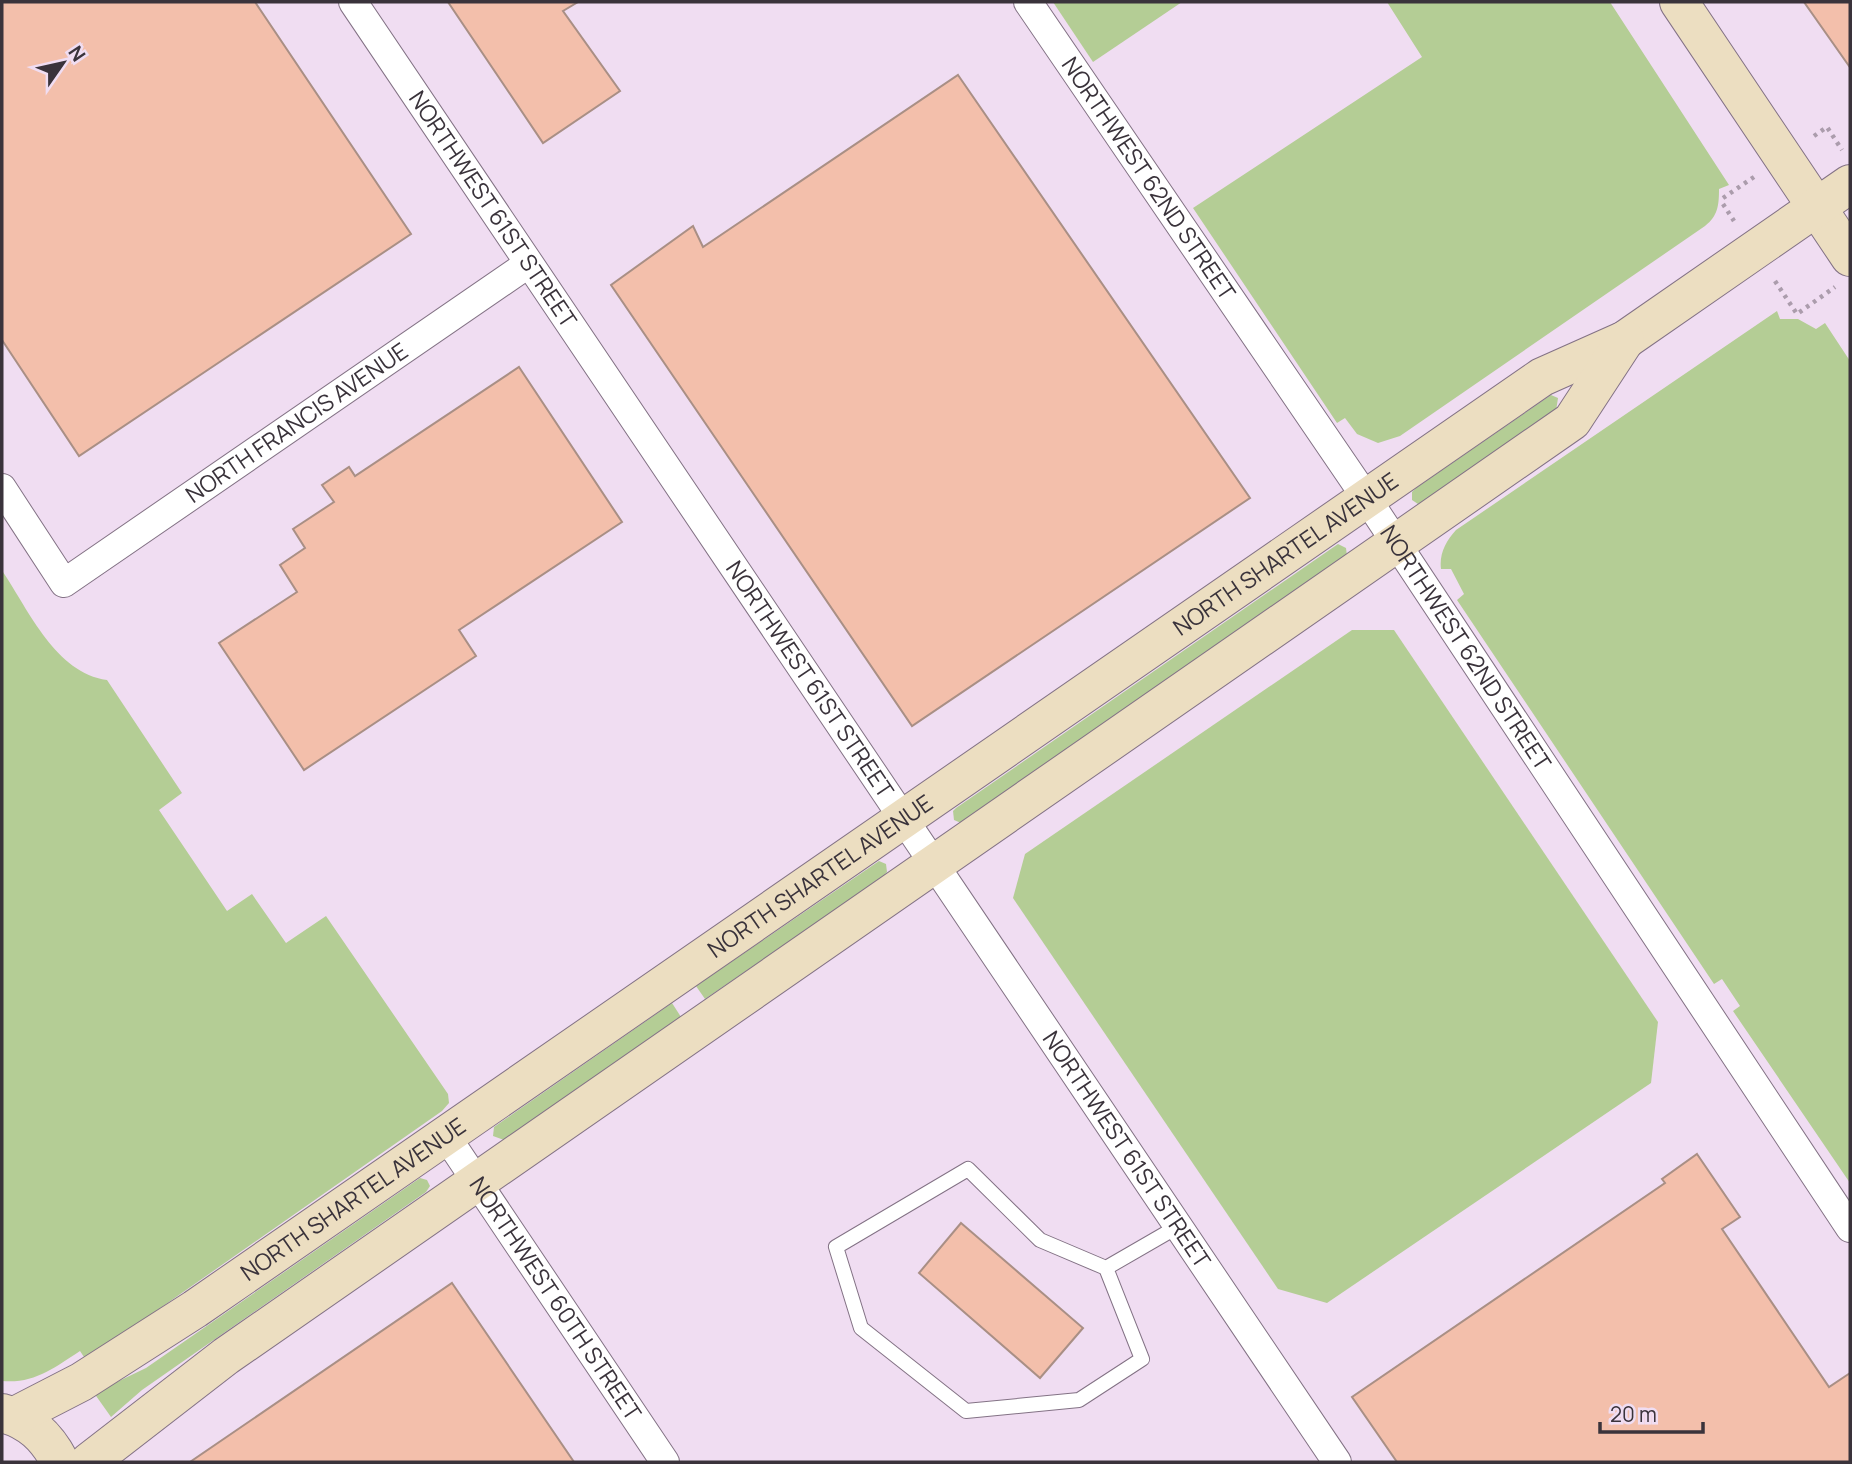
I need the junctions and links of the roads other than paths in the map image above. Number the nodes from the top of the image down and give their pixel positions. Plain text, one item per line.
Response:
1 (353, 2) edge
2 (1028, 2) edge
3 (1679, 2) edge
4 (1847, 169) edge
5 (1817, 207) junction
6 (528, 264) junction
7 (1845, 270) edge
8 (1625, 340) junction
9 (2, 488) edge
10 (1367, 499) junction
11 (1396, 544) junction
12 (902, 820) junction
13 (933, 866) junction
14 (446, 1136) junction
15 (478, 1183) junction
16 (1177, 1227) junction
17 (1850, 1228) edge
18 (1106, 1268) junction
19 (8, 1414) edge
20 (60, 1462) edge
21 (89, 1462) edge
22 (665, 1462) edge
23 (1337, 1462) edge

1 - 6 street, NORTHWEST 61ST STREET
2 - 10 street, NORTHWEST 62ND STREET
3 - 5 street
4 - 5 street, NORTH SHARTEL AVENUE
5 - 7 street
5 - 8 street, NORTH SHARTEL AVENUE
6 - 9 street, NORTH FRANCIS AVENUE
6 - 12 street, NORTHWEST 61ST STREET
8 - 10 street, NORTH SHARTEL AVENUE
8 - 11 street, NORTH SHARTEL AVENUE
10 - 11 street, NORTHWEST 62ND STREET
10 - 12 street, NORTH SHARTEL AVENUE
11 - 13 street, NORTH SHARTEL AVENUE
11 - 17 street, NORTHWEST 62ND STREET
12 - 13 street, NORTHWEST 61ST STREET
12 - 14 street, NORTH SHARTEL AVENUE
13 - 15 street, NORTH SHARTEL AVENUE
13 - 16 street, NORTHWEST 61ST STREET
14 - 15 street, NORTHWEST 60TH STREET
14 - 19 street, NORTH SHARTEL AVENUE
15 - 21 street, NORTH SHARTEL AVENUE
15 - 22 street, NORTHWEST 60TH STREET
16 - 18 lane
16 - 23 street, NORTHWEST 61ST STREET
18 - 18 lane
19 - 20 street, NORTH SHARTEL AVENUE

